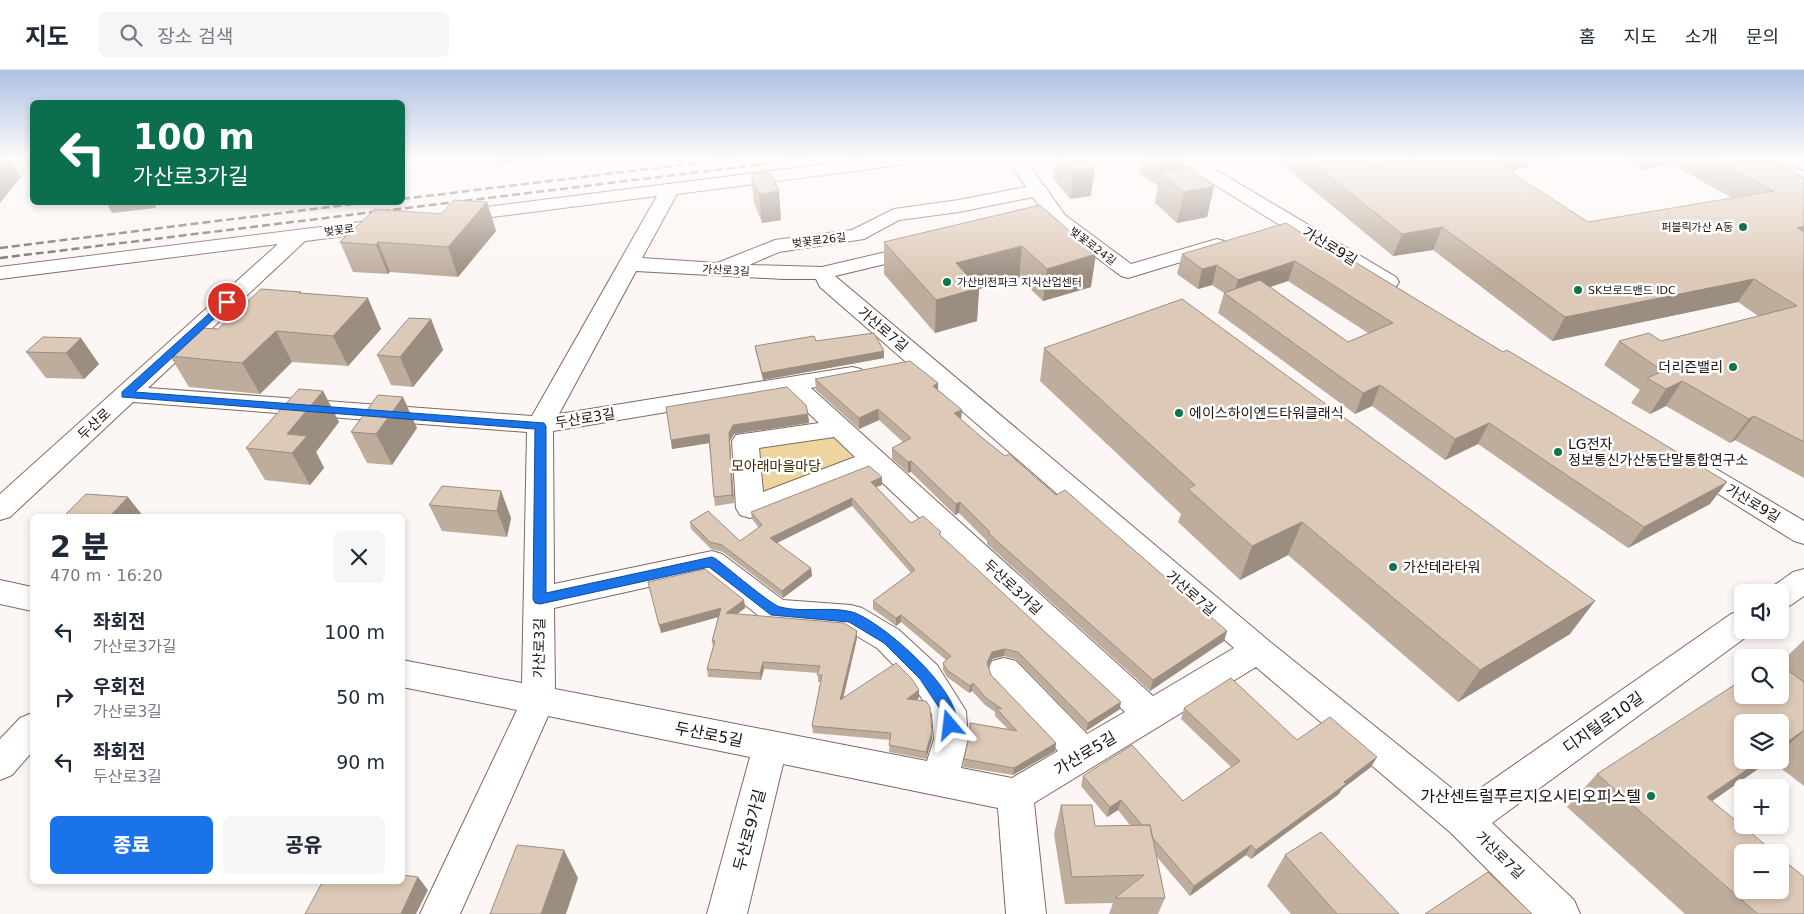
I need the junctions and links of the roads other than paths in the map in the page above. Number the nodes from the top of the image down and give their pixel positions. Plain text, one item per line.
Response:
1 (602, 197) edge
2 (666, 197) edge
3 (1002, 197) edge
4 (1041, 197) edge
5 (1249, 197) edge
6 (436, 218) edge
7 (406, 222) edge
8 (1292, 223) junction
9 (1264, 231) edge
10 (299, 236) junction
11 (1237, 239) edge
12 (936, 247) edge
13 (630, 264) junction
14 (718, 270) junction
15 (0, 273) edge
16 (822, 273) junction
17 (1404, 292) edge
18 (921, 361) junction
19 (793, 385) junction
20 (126, 394) junction
21 (540, 426) junction
22 (842, 428) junction
23 (1676, 457) edge
24 (875, 459) junction
25 (0, 510) edge
26 (1804, 534) edge
27 (1804, 580) edge
28 (1789, 591) edge
29 (0, 592) edge
30 (30, 598) edge
31 (540, 599) junction
32 (1734, 629) edge
33 (1258, 650) junction
34 (1004, 671) dead end
35 (405, 674) edge
36 (538, 700) junction
37 (1150, 714) junction
38 (30, 730) edge
39 (770, 746) junction
40 (1083, 754) junction
41 (0, 764) edge
42 (940, 780) junction
43 (1015, 795) junction
44 (1464, 821) junction
45 (440, 914) edge
46 (727, 914) edge
47 (1026, 914) edge
48 (1560, 914) edge

1 - 6 street
2 - 13 street, 가산로3길
3 - 14 street, 벚꽃로26길
4 - 11 street, 벚꽃로24길
5 - 8 street, 가산로9길
7 - 10 street, 벚꽃로
8 - 9 street, 가산로9길
8 - 17 street, 가산로9길
10 - 15 street, 벚꽃로
10 - 20 street, 두산로
12 - 16 street
13 - 14 street, 가산로3길
13 - 21 street, 가산로3길
14 - 16 street, 가산로3길
16 - 18 street, 가산로7길
18 - 19 street, 두산로3길
18 - 33 street, 가산로7길
19 - 21 street, 두산로3길
19 - 22 street, 두산로3가길
20 - 21 street, 두산로3길
20 - 25 street, 두산로
21 - 31 street, 가산로3길
22 - 24 street, 두산로3가길
22 - 24 street
23 - 26 street, 가산로9길
24 - 37 street, 두산로3가길
27 - 28 street
29 - 30 street
31 - 36 street, 가산로3길
31 - 42 street
32 - 44 street, 디지털로10길
33 - 37 street, 가산로5길
33 - 44 street, 가산로7길
34 - 40 street
35 - 36 street, 두산로5길
36 - 39 street, 두산로5길
36 - 45 street, 가산로3길
37 - 40 street, 가산로5길
38 - 41 street
39 - 42 street, 두산로5길
39 - 46 street, 두산로9가길
40 - 43 street, 가산로5길
42 - 43 street, 두산로5길
43 - 47 street
44 - 48 street, 가산로7길

